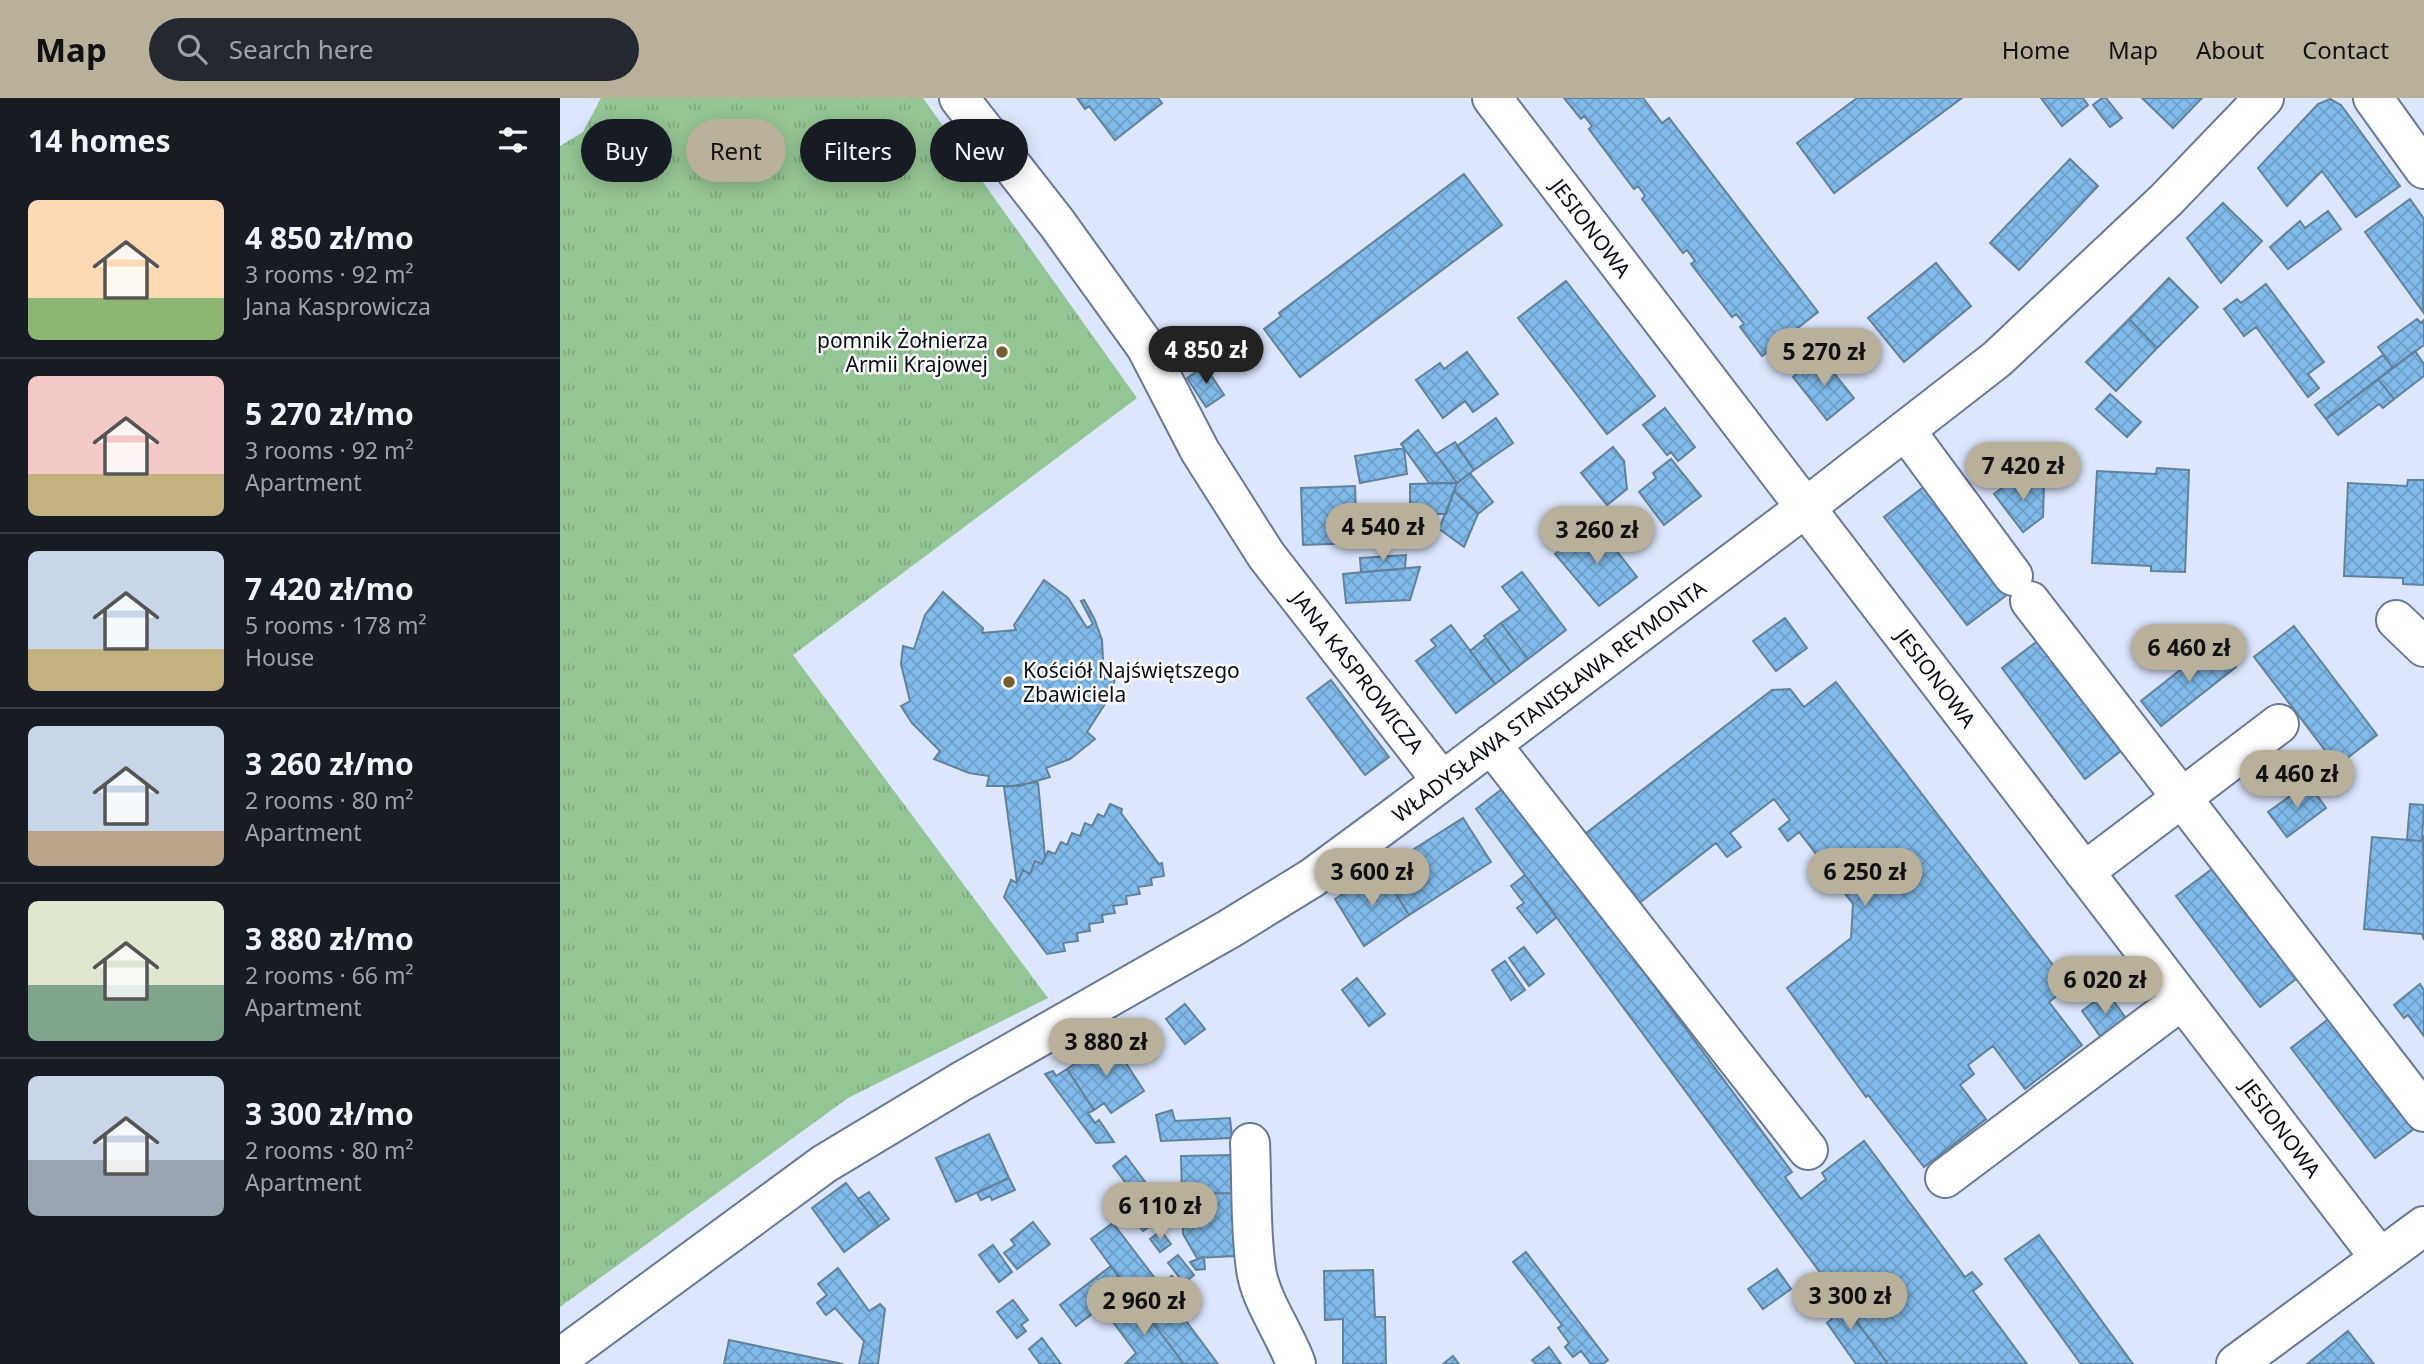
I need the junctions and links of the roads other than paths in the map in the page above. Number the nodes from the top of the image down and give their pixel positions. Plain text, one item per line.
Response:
1 (958, 98) edge
2 (1492, 98) edge
3 (2264, 98) edge
4 (2373, 98) edge
5 (2424, 169) edge
6 (1906, 430) junction
7 (1805, 508) junction
8 (2396, 620) dead end
9 (2424, 647) edge
10 (2279, 724) dead end
11 (1491, 744) junction
12 (1442, 781) junction
13 (2182, 798) junction
14 (2084, 872) junction
15 (2182, 1000) junction
16 (2424, 1112) edge
17 (1250, 1143) dead end
18 (1808, 1150) dead end
19 (1945, 1178) dead end
20 (2424, 1226) edge
21 (2380, 1258) junction
22 (560, 1358) edge
23 (1296, 1364) edge
24 (2236, 1364) edge

1 - 12 street, JANA KASPROWICZA
2 - 7 street, JESIONOWA
3 - 6 street, WŁADYSŁAWA STANISŁAWA REYMONTA
4 - 5 street
6 - 7 street, WŁADYSŁAWA STANISŁAWA REYMONTA
6 - 13 street
7 - 11 street, WŁADYSŁAWA STANISŁAWA REYMONTA
7 - 14 street, JESIONOWA
8 - 9 street
10 - 13 street
11 - 12 street, WŁADYSŁAWA STANISŁAWA REYMONTA
11 - 18 street
12 - 22 street, WŁADYSŁAWA STANISŁAWA REYMONTA
13 - 14 street
13 - 16 street
14 - 15 street, JESIONOWA
15 - 19 street
15 - 21 street, JESIONOWA
17 - 23 street
20 - 21 street
21 - 24 street

